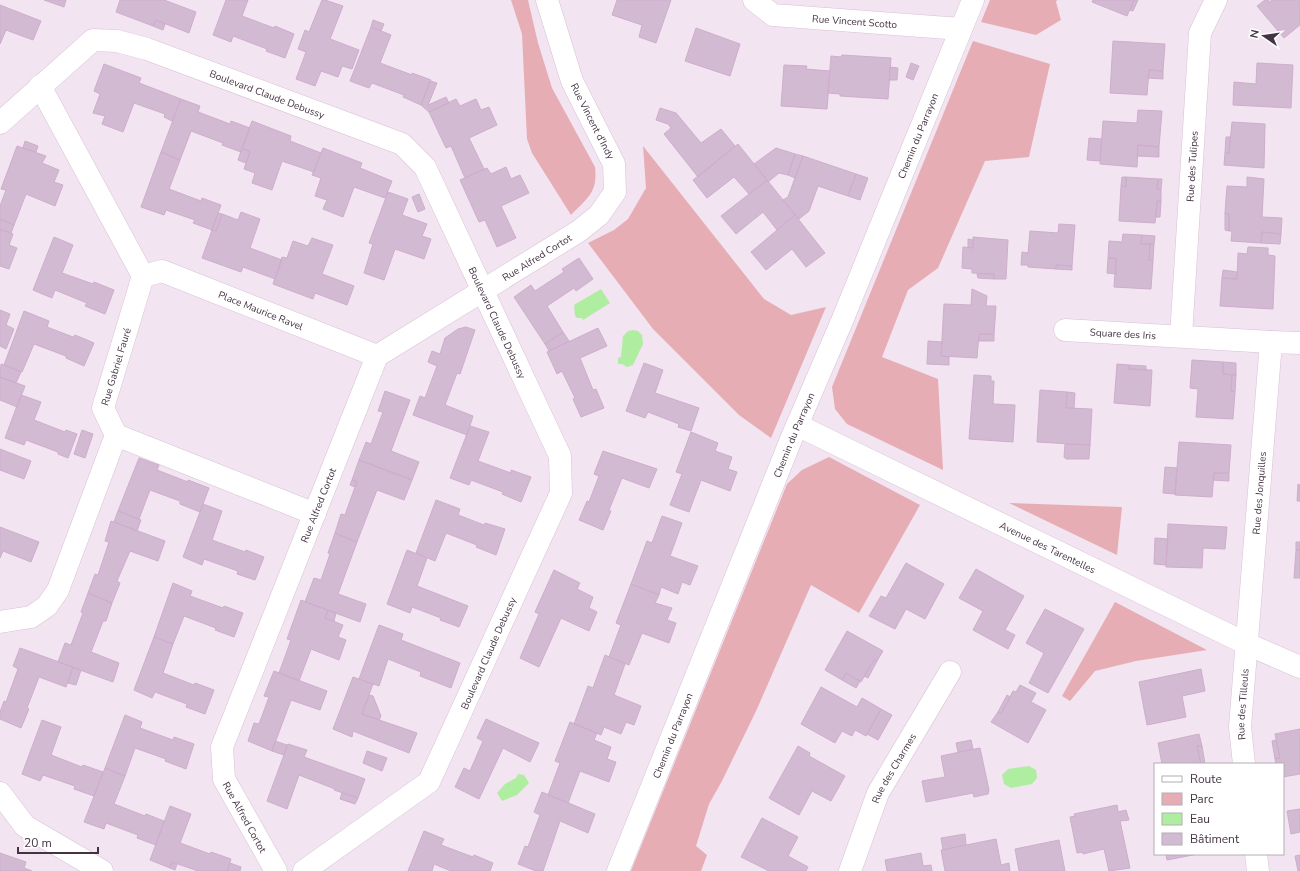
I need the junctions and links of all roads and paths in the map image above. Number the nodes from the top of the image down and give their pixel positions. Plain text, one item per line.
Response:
1 (548, 0) edge
2 (754, 0) edge
3 (973, 0) edge
4 (1216, 0) edge
5 (961, 29) junction
6 (40, 86) junction
7 (0, 122) edge
8 (579, 231) joint
9 (143, 276) junction
10 (483, 290) junction
11 (1065, 330) dead end
12 (1181, 336) junction
13 (1271, 342) junction
14 (1300, 343) edge
15 (377, 356) junction
16 (797, 425) junction
17 (116, 435) junction
18 (315, 514) junction
19 (0, 622) edge
20 (1247, 644) junction
21 (1300, 667) edge
22 (950, 672) dead end
23 (1244, 763) edge
24 (0, 793) edge
25 (1256, 855) edge
26 (102, 871) edge
27 (276, 871) edge
28 (304, 871) edge
29 (618, 871) edge
30 (850, 871) edge
31 (1258, 871) edge

1 - 8 street, Rue Vincent d'Indy
2 - 5 street, Rue Vincent Scotto
3 - 5 street, Chemin du Parrayon
4 - 12 street, Rue des Tulipes
5 - 16 street, Chemin du Parrayon
6 - 7 street, Boulevard Claude Debussy
6 - 9 street
6 - 10 street, Boulevard Claude Debussy
8 - 10 street, Rue Alfred Cortot
9 - 15 street, Place Maurice Ravel
9 - 17 street, Rue Gabriel Fauré
10 - 15 street, Rue Alfred Cortot
10 - 28 street, Boulevard Claude Debussy
11 - 12 street, Square des Iris
12 - 13 street
13 - 14 street
13 - 20 street, Rue des Jonquilles
15 - 18 street, Rue Alfred Cortot
16 - 20 street, Avenue des Tarentelles
16 - 29 street, Chemin du Parrayon
17 - 18 street
17 - 19 street
18 - 27 street, Rue Alfred Cortot
20 - 21 street, Avenue des Tarentelles
20 - 23 street, Rue des Tilleuls
22 - 30 street, Rue des Charmes
24 - 26 street
25 - 31 street

